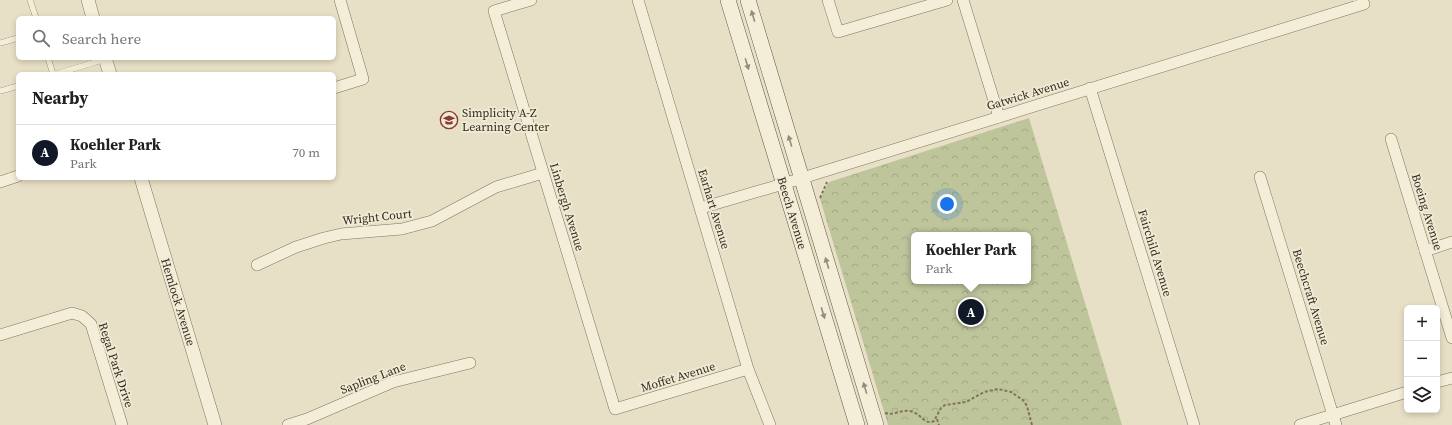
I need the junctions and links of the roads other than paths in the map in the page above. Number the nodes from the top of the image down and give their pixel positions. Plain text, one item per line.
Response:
1 (30, 0) edge
2 (88, 0) edge
3 (340, 0) edge
4 (531, 0) edge
5 (638, 0) edge
6 (728, 0) edge
7 (748, 0) edge
8 (828, 0) edge
9 (947, 0) edge
10 (964, 0) edge
11 (1363, 2) edge
12 (35, 16) edge
13 (92, 16) edge
14 (16, 39) edge
15 (0, 43) edge
16 (49, 60) edge
17 (102, 60) edge
18 (105, 60) edge
19 (52, 72) edge
20 (63, 72) edge
21 (109, 72) edge
22 (16, 87) edge
23 (336, 87) edge
24 (1090, 88) junction
25 (0, 91) edge
26 (999, 117) junction
27 (1391, 139) dead end
28 (543, 173) junction
29 (16, 177) edge
30 (1260, 177) dead end
31 (802, 178) junction
32 (142, 180) edge
33 (0, 182) edge
34 (783, 184) junction
35 (701, 208) junction
36 (1452, 242) edge
37 (1425, 251) junction
38 (257, 265) dead end
39 (0, 335) edge
40 (1452, 338) edge
41 (470, 363) dead end
42 (748, 369) junction
43 (1452, 378) edge
44 (1440, 381) edge
45 (1404, 393) edge
46 (615, 409) joint
47 (1334, 420) edge
48 (122, 425) edge
49 (216, 425) edge
50 (288, 425) edge
51 (770, 425) edge
52 (857, 425) edge
53 (876, 425) edge
54 (1194, 425) edge
55 (1300, 425) edge

1 - 12 lane
2 - 13 street
3 - 23 street
4 - 28 street, Linbergh Avenue
5 - 35 street, Earhart Avenue
6 -> 34 main road, Beech Avenue
31 -> 7 main road, Beech Avenue
8 - 9 street
10 - 26 street
11 - 24 street, Gatwick Avenue
14 - 15 lane
16 - 19 lane
17 - 20 lane
18 - 21 street
22 - 25 lane
24 - 26 street, Gatwick Avenue
24 - 54 street, Fairchild Avenue
26 - 31 street, Gatwick Avenue
27 - 37 street, Boeing Avenue
28 - 38 street, Wright Court
28 - 46 street, Linbergh Avenue
29 - 33 street
30 - 47 street, Beechcraft Avenue
31 - 34 street, Gatwick Avenue
53 -> 31 main road, Beech Avenue
32 - 49 street, Hemlock Avenue
34 - 35 street, Gatwick Avenue
34 -> 52 main road, Beech Avenue
35 - 42 street, Earhart Avenue
36 - 37 street
37 - 40 street, Boeing Avenue
39 - 48 street, Regal Park Drive
41 - 50 street, Sapling Lane
42 - 46 street, Moffet Avenue
42 - 51 street, Earhart Avenue
43 - 44 street
45 - 47 street
47 - 55 street

